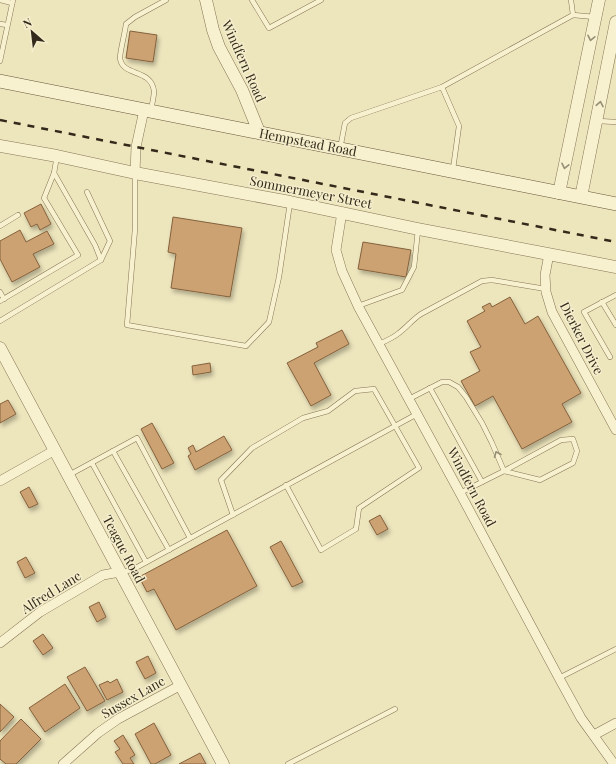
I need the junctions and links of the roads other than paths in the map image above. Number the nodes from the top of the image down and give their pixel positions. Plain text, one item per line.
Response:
1 (0, 0) edge
2 (166, 0) edge
3 (206, 0) edge
4 (252, 0) edge
5 (321, 0) edge
6 (571, 0) edge
7 (599, 0) edge
8 (13, 1) edge
9 (573, 15) junction
10 (596, 17) junction
11 (616, 21) edge
12 (0, 24) edge
13 (7, 25) junction
14 (1, 54) edge
15 (0, 61) edge
16 (0, 81) edge
17 (442, 87) junction
18 (147, 111) junction
19 (596, 121) junction
20 (616, 122) edge
21 (259, 132) junction
22 (0, 146) edge
23 (340, 149) junction
24 (57, 156) junction
25 (453, 172) junction
26 (54, 173) junction
27 (135, 173) junction
28 (87, 192) dead end
29 (559, 193) junction
30 (581, 197) junction
31 (290, 202) junction
32 (616, 204) edge
33 (342, 212) junction
34 (18, 215) dead end
35 (0, 226) edge
36 (418, 229) junction
37 (549, 254) junction
38 (101, 260) junction
39 (616, 266) edge
40 (546, 289) junction
41 (0, 292) edge
42 (616, 295) edge
43 (2, 300) edge
44 (602, 302) junction
45 (358, 306) junction
46 (0, 321) edge
47 (616, 325) edge
48 (379, 344) junction
49 (0, 348) edge
50 (610, 357) dead end
51 (430, 388) junction
52 (409, 399) junction
53 (417, 414) junction
54 (394, 426) junction
55 (616, 430) edge
56 (55, 450) junction
57 (113, 450) junction
58 (92, 463) junction
59 (504, 471) junction
60 (68, 476) junction
61 (0, 481) edge
62 (482, 482) junction
63 (286, 485) junction
64 (460, 494) junction
65 (233, 515) junction
66 (190, 538) junction
67 (169, 550) junction
68 (146, 562) junction
69 (120, 572) junction
70 (0, 643) edge
71 (616, 649) edge
72 (559, 678) junction
73 (181, 686) junction
74 (395, 709) dead end
75 (616, 723) edge
76 (594, 735) junction
77 (63, 764) edge
78 (223, 764) edge
79 (288, 764) edge
80 (614, 764) edge

1 - 8 lane
2 - 18 lane
3 - 21 street, Windfern Road
4 - 5 lane
6 - 9 lane
7 - 10 street
8 - 13 lane
9 - 10 lane
9 - 17 lane
10 - 11 street
10 -> 29 street
19 -> 11 street
12 - 13 lane
13 - 14 lane
14 - 15 lane
16 - 18 main road, Hempstead Road
17 - 23 lane
17 - 25 lane
18 - 21 main road, Hempstead Road
18 - 27 street
19 - 20 lane
19 - 30 street
21 - 23 main road, Hempstead Road
22 - 24 street, Sommermeyer Street
23 - 25 main road, Hempstead Road
24 - 26 lane
24 - 27 street, Sommermeyer Street
25 - 29 main road, Hempstead Road
26 - 38 lane
26 - 43 lane
27 - 31 street, Sommermeyer Street
27 - 31 lane
28 - 38 lane
29 - 30 main road, Hempstead Road
30 - 32 main road, Hempstead Road
31 - 33 street, Sommermeyer Street
33 - 36 street, Sommermeyer Street
33 - 45 street, Windfern Road
34 - 35 lane
36 - 37 street, Sommermeyer Street
36 - 45 lane
37 - 39 street, Sommermeyer Street
37 - 40 street, Dierker Drive
38 - 46 lane
40 - 48 lane
40 - 55 street, Dierker Drive
41 - 43 lane
42 - 44 lane
44 - 47 lane
44 - 50 lane
45 - 48 street, Windfern Road
48 - 52 street, Windfern Road
49 - 56 street, Teague Road
51 - 52 lane
59 -> 51 lane
51 - 62 lane
52 - 53 street, Windfern Road
53 - 54 lane
53 - 64 street, Windfern Road
54 - 63 lane
54 - 63 lane
54 - 65 lane
56 - 60 street, Teague Road
56 - 61 street
57 - 58 lane
57 - 66 lane
57 - 67 lane
58 - 60 lane
58 - 68 lane
59 - 59 lane
59 - 62 lane
60 - 69 street, Teague Road
62 - 64 lane
63 - 65 lane
64 - 72 street, Windfern Road
65 - 66 lane
66 - 67 lane
67 - 68 lane
68 - 69 lane
69 - 70 street, Alfred Lane
69 - 73 street, Teague Road
71 - 72 lane
72 - 76 street, Windfern Road
73 - 77 street, Sussex Lane
73 - 78 street, Teague Road
74 - 79 lane
75 - 76 street
76 - 80 street, Windfern Road

